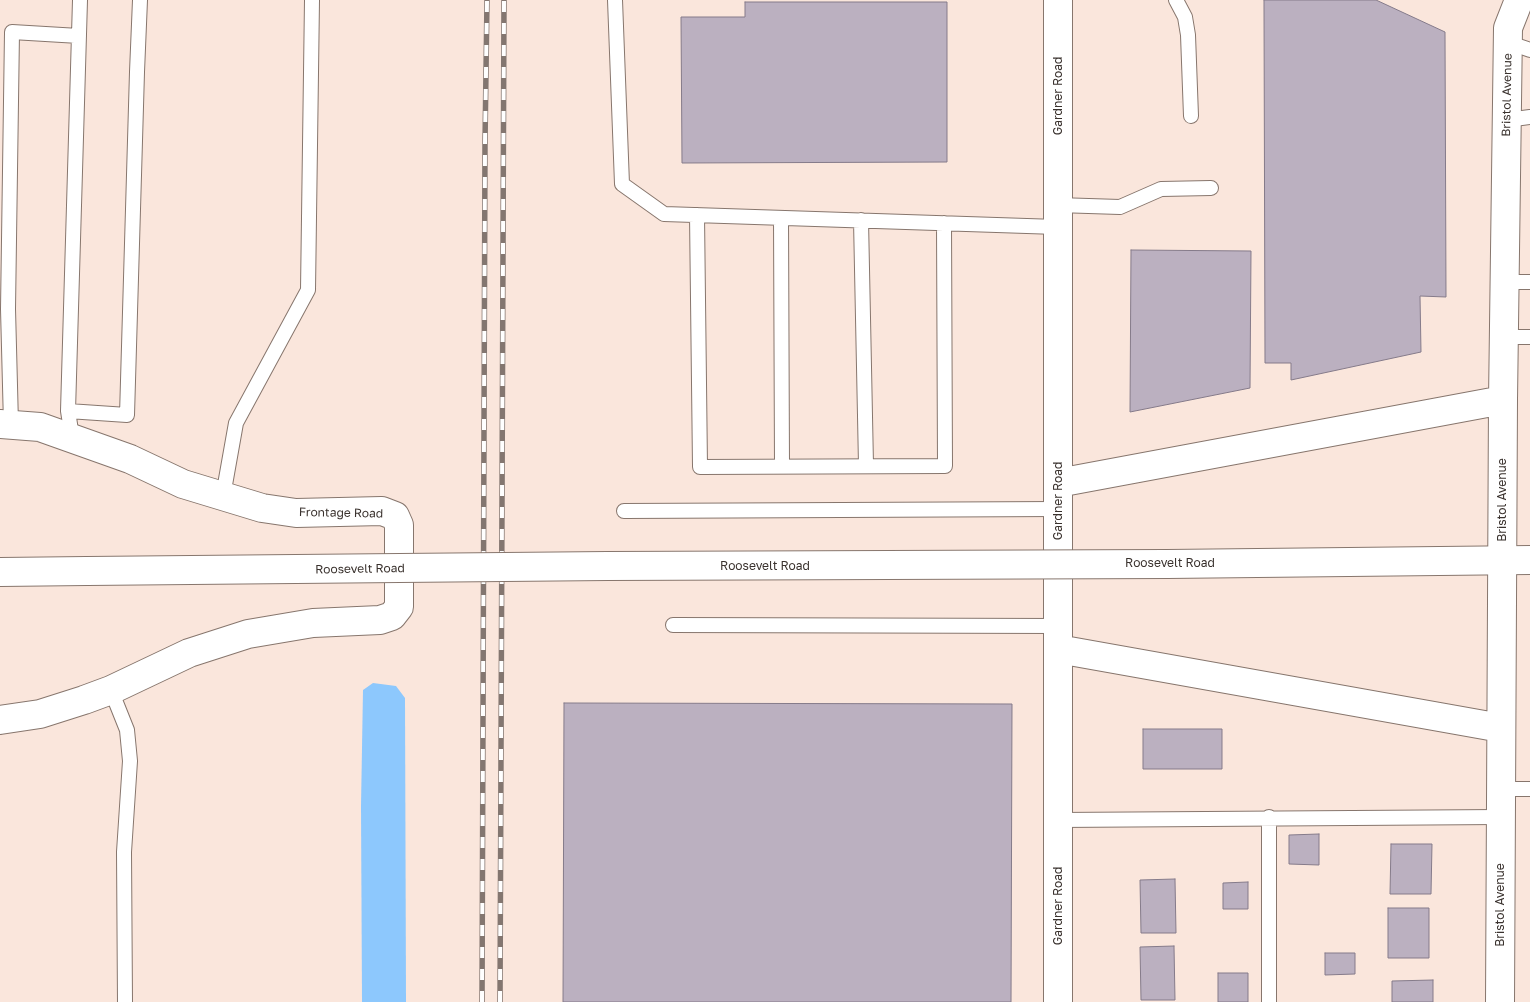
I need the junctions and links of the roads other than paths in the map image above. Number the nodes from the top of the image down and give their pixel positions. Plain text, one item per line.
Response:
1 (80, 0) edge
2 (140, 0) edge
3 (312, 0) edge
4 (615, 0) edge
5 (1058, 0) edge
6 (1176, 0) edge
7 (1519, 0) edge
8 (79, 36) junction
9 (1519, 46) edge
10 (1191, 116) dead end
11 (1518, 119) edge
12 (1211, 188) dead end
13 (697, 215) junction
14 (1058, 216) junction
15 (781, 218) junction
16 (861, 220) junction
17 (944, 223) junction
18 (1517, 282) edge
19 (1517, 337) edge
20 (1502, 400) junction
21 (5, 424) edge
22 (70, 424) junction
23 (866, 465) junction
24 (782, 466) junction
25 (223, 496) junction
26 (1058, 496) junction
27 (624, 511) dead end
28 (1530, 560) edge
29 (1502, 561) junction
30 (0, 572) edge
31 (673, 625) dead end
32 (1058, 638) junction
33 (111, 690) junction
34 (0, 720) edge
35 (1501, 728) junction
36 (1500, 789) junction
37 (1530, 789) edge
38 (1269, 817) junction
39 (1500, 817) junction
40 (1058, 820) junction
41 (125, 1002) edge
42 (1058, 1002) edge
43 (1269, 1002) edge
44 (1500, 1002) edge

1 - 8 lane
2 - 22 lane
3 - 25 lane
4 - 13 lane
5 - 14 street, Gardner Road
6 - 10 lane
7 - 9 street, Bristol Avenue
8 - 21 lane
8 - 22 lane
9 - 11 street, Bristol Avenue
11 - 18 street, Bristol Avenue
12 - 14 lane
13 - 15 lane
13 - 24 lane
14 - 17 lane
14 - 26 street, Gardner Road
15 - 16 lane
15 - 24 lane
16 - 17 lane
16 - 23 lane
17 - 23 lane
18 - 19 street, Bristol Avenue
19 - 20 street, Bristol Avenue
20 - 26 street
20 - 29 street, Bristol Avenue
21 - 22 street, Frontage Road
22 - 25 street, Frontage Road
23 - 24 lane
25 - 33 street, Frontage Road
26 - 27 lane
26 - 32 street, Gardner Road
28 - 29 street, Roosevelt Road
29 - 30 street, Roosevelt Road, bridge
29 - 35 street, Bristol Avenue
31 - 32 lane
32 - 35 street
32 - 40 street, Gardner Road
33 - 34 street, Frontage Road
33 - 41 lane
35 - 36 street, Bristol Avenue
36 - 37 lane
36 - 39 street, Bristol Avenue
38 - 39 lane
38 - 40 lane
38 - 43 lane
39 - 44 street, Bristol Avenue
40 - 42 street, Gardner Road

